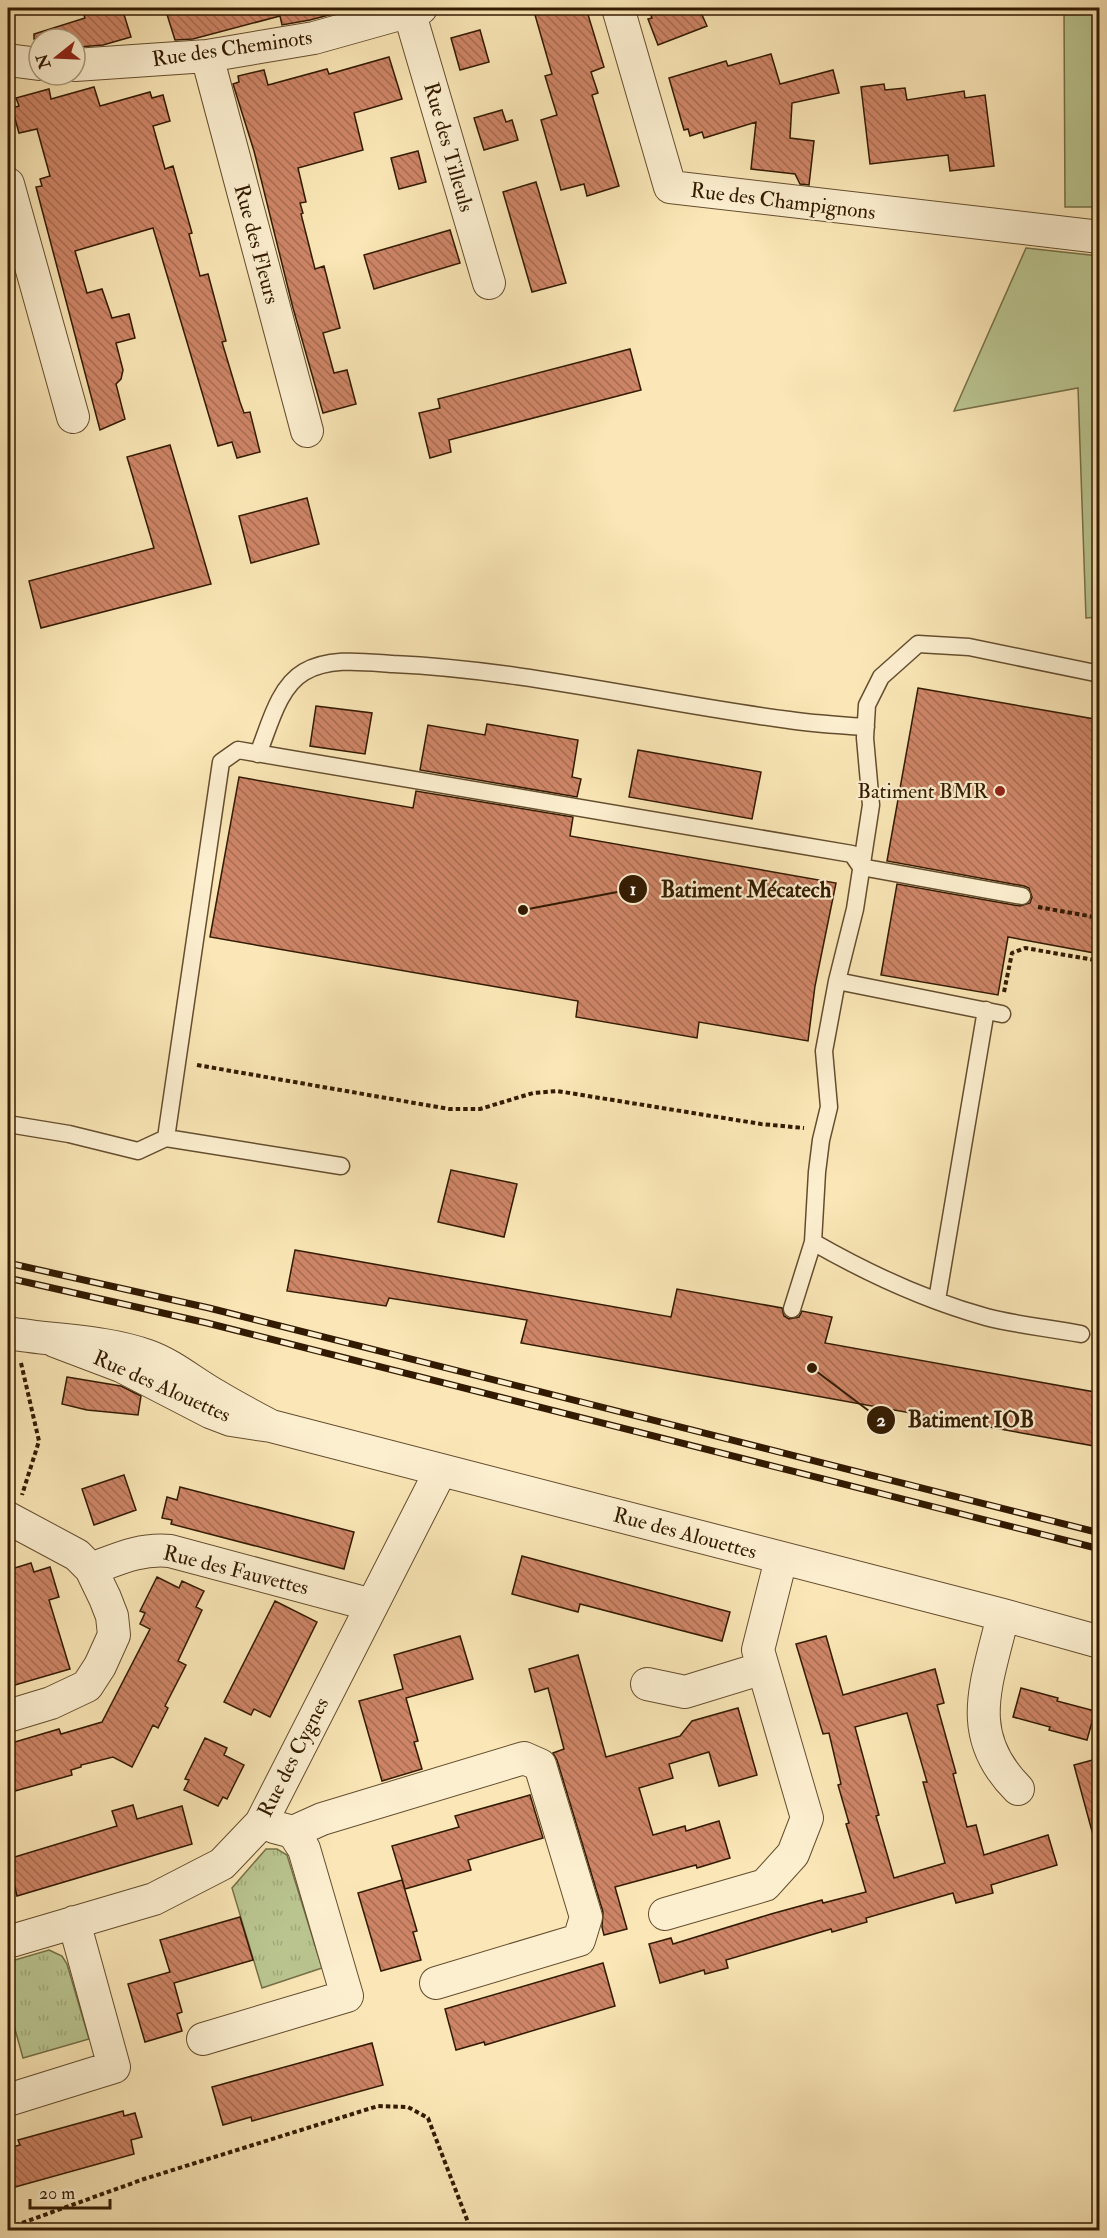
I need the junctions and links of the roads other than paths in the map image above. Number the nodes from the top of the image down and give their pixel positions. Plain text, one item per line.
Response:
1 (618, 8) edge
2 (415, 9) edge
3 (207, 56) junction
4 (8, 60) edge
5 (27, 62) edge
6 (87, 64) edge
7 (8, 184) edge
8 (1100, 237) edge
9 (489, 283) dead end
10 (73, 417) dead end
11 (307, 431) dead end
12 (1100, 674) edge
13 (866, 727) junction
14 (258, 754) junction
15 (861, 867) junction
16 (1022, 897) dead end
17 (837, 981) junction
18 (8, 1124) edge
19 (166, 1138) junction
20 (341, 1166) dead end
21 (813, 1242) junction
22 (937, 1300) junction
23 (792, 1309) dead end
24 (11, 1334) edge
25 (1081, 1334) dead end
26 (441, 1470) junction
27 (10, 1520) edge
28 (781, 1559) junction
29 (91, 1569) junction
30 (372, 1605) junction
31 (1002, 1615) junction
32 (1100, 1642) edge
33 (763, 1668) junction
34 (647, 1684) dead end
35 (8, 1716) edge
36 (1018, 1789) dead end
37 (261, 1823) junction
38 (293, 1832) junction
39 (665, 1914) dead end
40 (74, 1922) junction
41 (8, 1942) edge
42 (436, 1983) dead end
43 (203, 2039) dead end
44 (8, 2100) edge

1 - 8 street, Rue des Champignons
2 - 3 street, Rue des Cheminots
2 - 9 street, Rue des Tilleuls
3 - 6 street, Rue des Cheminots
3 - 11 street, Rue des Fleurs
4 - 5 street
7 - 10 street
12 - 13 lane
13 - 14 lane
13 - 15 lane
14 - 15 lane
14 - 19 lane
15 - 16 lane
15 - 17 lane
17 - 21 lane
17 - 22 lane
18 - 19 lane
19 - 20 lane
21 - 22 lane
21 - 23 lane
22 - 25 lane
24 - 26 street, Rue des Alouettes
26 - 28 street, Rue des Alouettes
26 - 30 street, Rue des Cygnes
27 - 29 street
28 - 31 street, Rue des Alouettes
28 - 33 street
29 - 30 street, Rue des Fauvettes
29 - 35 street
30 - 37 street, Rue des Cygnes
31 - 32 street, Rue des Alouettes
31 - 36 street
33 - 34 street
33 - 39 street
37 - 38 street
37 - 40 street, Rue des Cygnes
38 - 42 street
38 - 43 street
40 - 41 street, Rue des Cygnes
40 - 44 street

